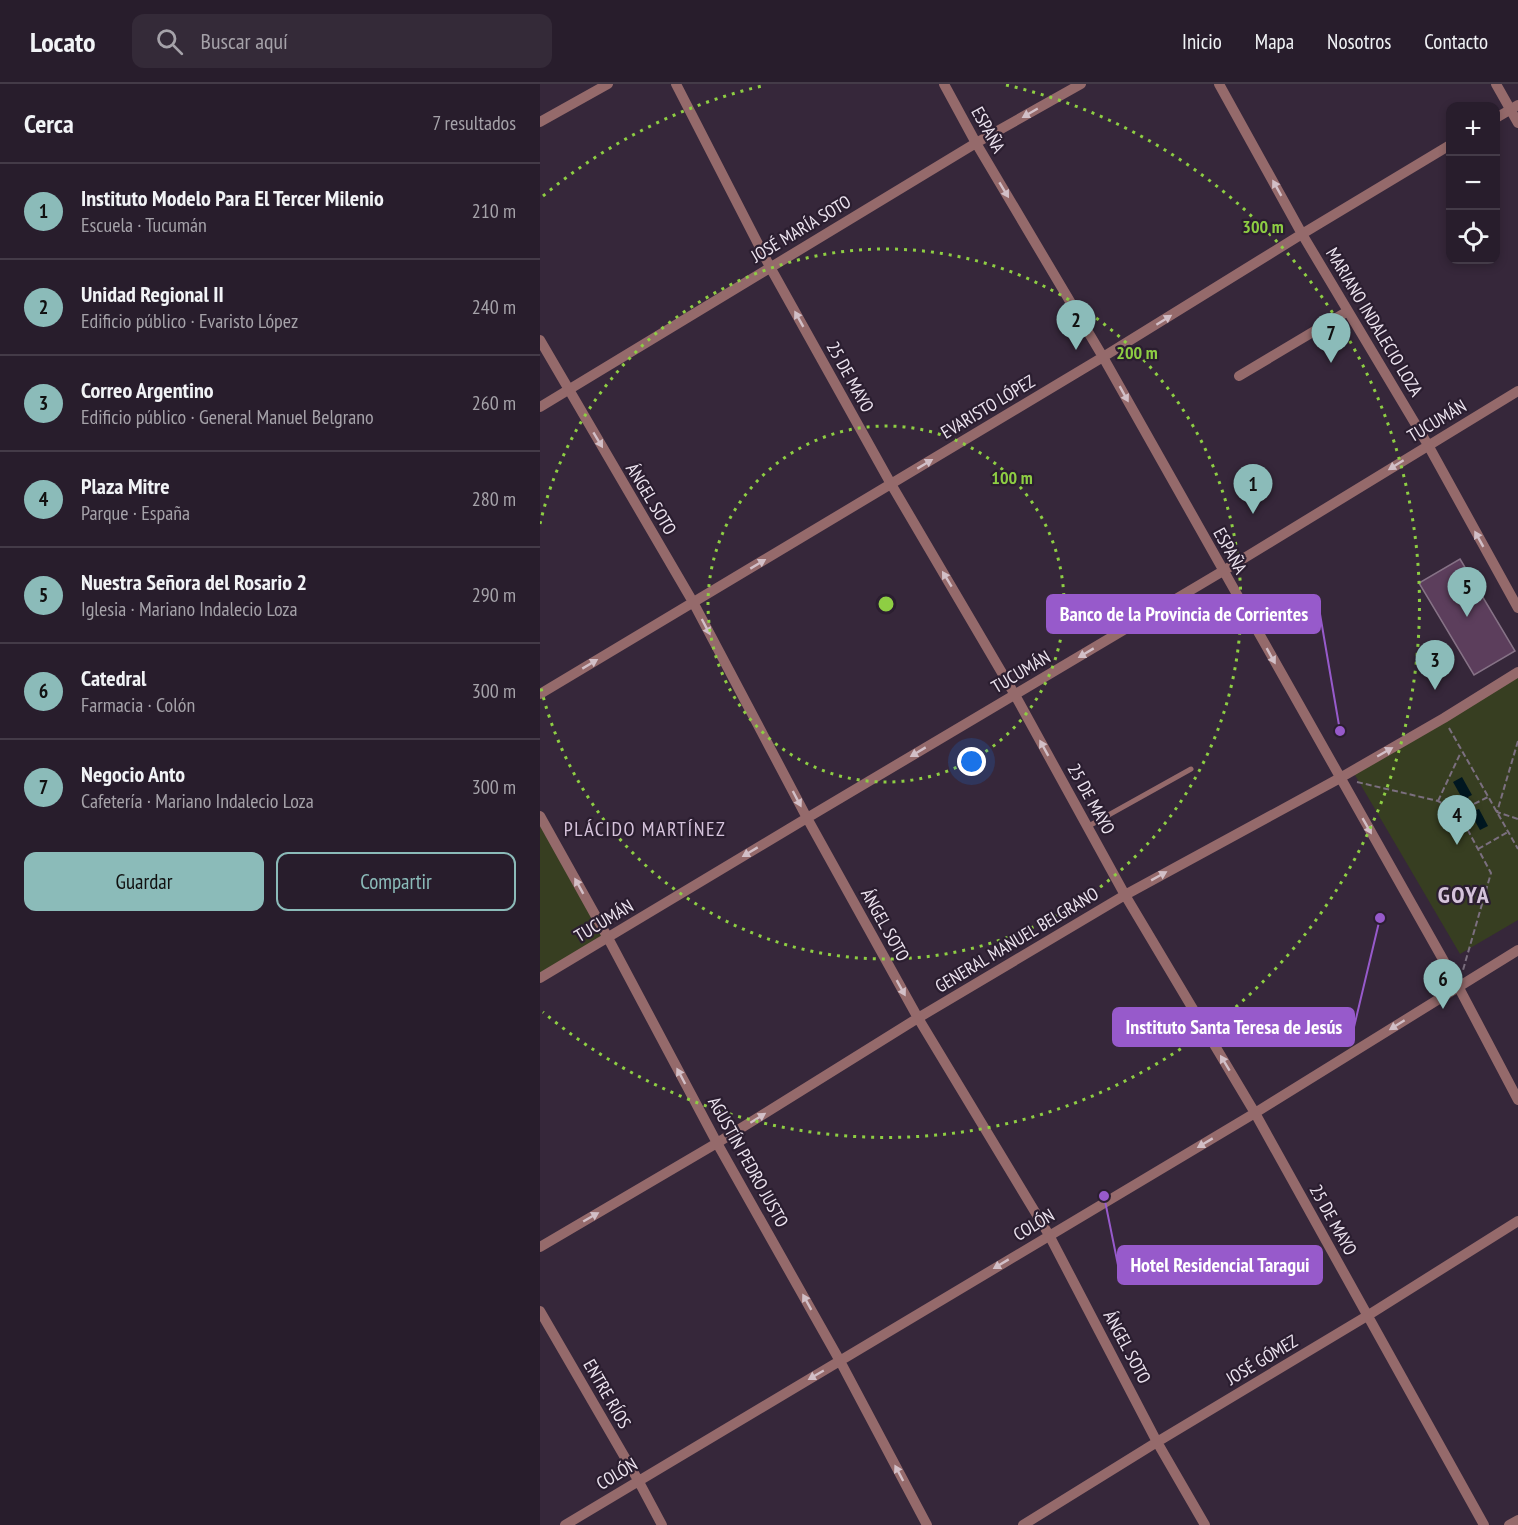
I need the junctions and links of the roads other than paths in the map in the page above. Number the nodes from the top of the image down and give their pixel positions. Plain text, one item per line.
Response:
1 (608, 84) edge
2 (676, 84) edge
3 (944, 84) edge
4 (1081, 84) edge
5 (1219, 84) edge
6 (1496, 84) edge
7 (1514, 107) edge
8 (1500, 116) edge
9 (540, 122) edge
10 (1518, 123) edge
11 (976, 143) junction
12 (1446, 147) edge
13 (1302, 234) junction
14 (770, 267) junction
15 (1348, 311) junction
16 (540, 340) edge
17 (1103, 357) junction
18 (1239, 376) dead end
19 (568, 390) junction
20 (1518, 391) edge
21 (540, 406) edge
22 (1428, 446) junction
23 (891, 484) junction
24 (1223, 572) junction
25 (693, 602) junction
26 (1518, 608) edge
27 (1518, 672) edge
28 (540, 694) edge
29 (1015, 695) junction
30 (1191, 769) dead end
31 (1340, 778) junction
32 (540, 816) edge
33 (807, 818) junction
34 (1087, 827) junction
35 (1125, 895) junction
36 (608, 938) junction
37 (1518, 950) edge
38 (540, 978) edge
39 (1458, 986) junction
40 (918, 1018) junction
41 (1518, 1100) edge
42 (1256, 1113) junction
43 (717, 1143) junction
44 (1518, 1221) edge
45 (1049, 1235) junction
46 (540, 1247) edge
47 (540, 1311) edge
48 (1367, 1316) junction
49 (840, 1361) junction
50 (1157, 1442) junction
51 (638, 1480) junction
52 (1518, 1520) edge
53 (565, 1525) edge
54 (662, 1525) edge
55 (927, 1525) edge
56 (1023, 1525) edge
57 (1205, 1525) edge
58 (1484, 1525) edge
59 (1509, 1525) edge

1 - 9 street
2 - 14 street, 25 DE MAYO
3 - 11 street, ESPAÑA
4 -> 11 street, JOSÉ MARÍA SOTO
13 -> 5 street, MARIANO INDALECIO LOZA
6 - 7 street
7 - 8 street
7 - 10 street
11 - 14 street, JOSÉ MARÍA SOTO
11 -> 17 street, ESPAÑA
12 - 13 street, EVARISTO LÓPEZ
13 - 15 street, MARIANO INDALECIO LOZA
17 -> 13 street, EVARISTO LÓPEZ
14 - 19 street, JOSÉ MARÍA SOTO
23 -> 14 street, 25 DE MAYO
15 - 18 street
15 - 22 street, MARIANO INDALECIO LOZA
16 - 19 street, ÁNGEL SOTO
23 -> 17 street, EVARISTO LÓPEZ
17 -> 24 street, ESPAÑA
19 - 21 street, JOSÉ MARÍA SOTO
19 -> 25 street, ÁNGEL SOTO
20 - 22 street, TUCUMÁN
22 -> 24 street, TUCUMÁN
26 -> 22 street, MARIANO INDALECIO LOZA
25 -> 23 street, EVARISTO LÓPEZ
29 -> 23 street, 25 DE MAYO
24 -> 29 street, TUCUMÁN
24 -> 31 street, ESPAÑA
28 -> 25 street, EVARISTO LÓPEZ
25 -> 33 street, ÁNGEL SOTO
31 -> 27 street, GENERAL MANUEL BELGRANO
29 -> 33 street, TUCUMÁN
34 -> 29 street, 25 DE MAYO
30 - 34 lane
35 -> 31 street, GENERAL MANUEL BELGRANO
31 -> 39 street, ESPAÑA
36 -> 32 street, AGUSTÍN PEDRO JUSTO
33 -> 36 street, TUCUMÁN
33 -> 40 street, ÁNGEL SOTO
34 - 35 street, 25 DE MAYO
35 - 40 street, GENERAL MANUEL BELGRANO
42 -> 35 street, 25 DE MAYO
36 - 38 street, TUCUMÁN
43 -> 36 street, AGUSTÍN PEDRO JUSTO
37 - 39 street, COLÓN
39 - 41 street, ESPAÑA
39 -> 42 street, COLÓN
43 -> 40 street, GENERAL MANUEL BELGRANO
40 - 45 street, ÁNGEL SOTO
42 -> 45 street, COLÓN
42 - 48 street, 25 DE MAYO
46 -> 43 street, GENERAL MANUEL BELGRANO
49 -> 43 street, AGUSTÍN PEDRO JUSTO
44 - 48 street, JOSÉ GÓMEZ
45 -> 49 street, COLÓN
45 - 50 street, ÁNGEL SOTO
47 - 51 street, ENTRE RÍOS
48 - 50 street, JOSÉ GÓMEZ
48 - 58 street, 25 DE MAYO
49 -> 51 street, COLÓN
55 -> 49 street, AGUSTÍN PEDRO JUSTO
50 - 56 street, JOSÉ GÓMEZ
50 - 57 street, ÁNGEL SOTO
51 - 53 street, COLÓN
51 - 54 street, ENTRE RÍOS
52 - 59 street

